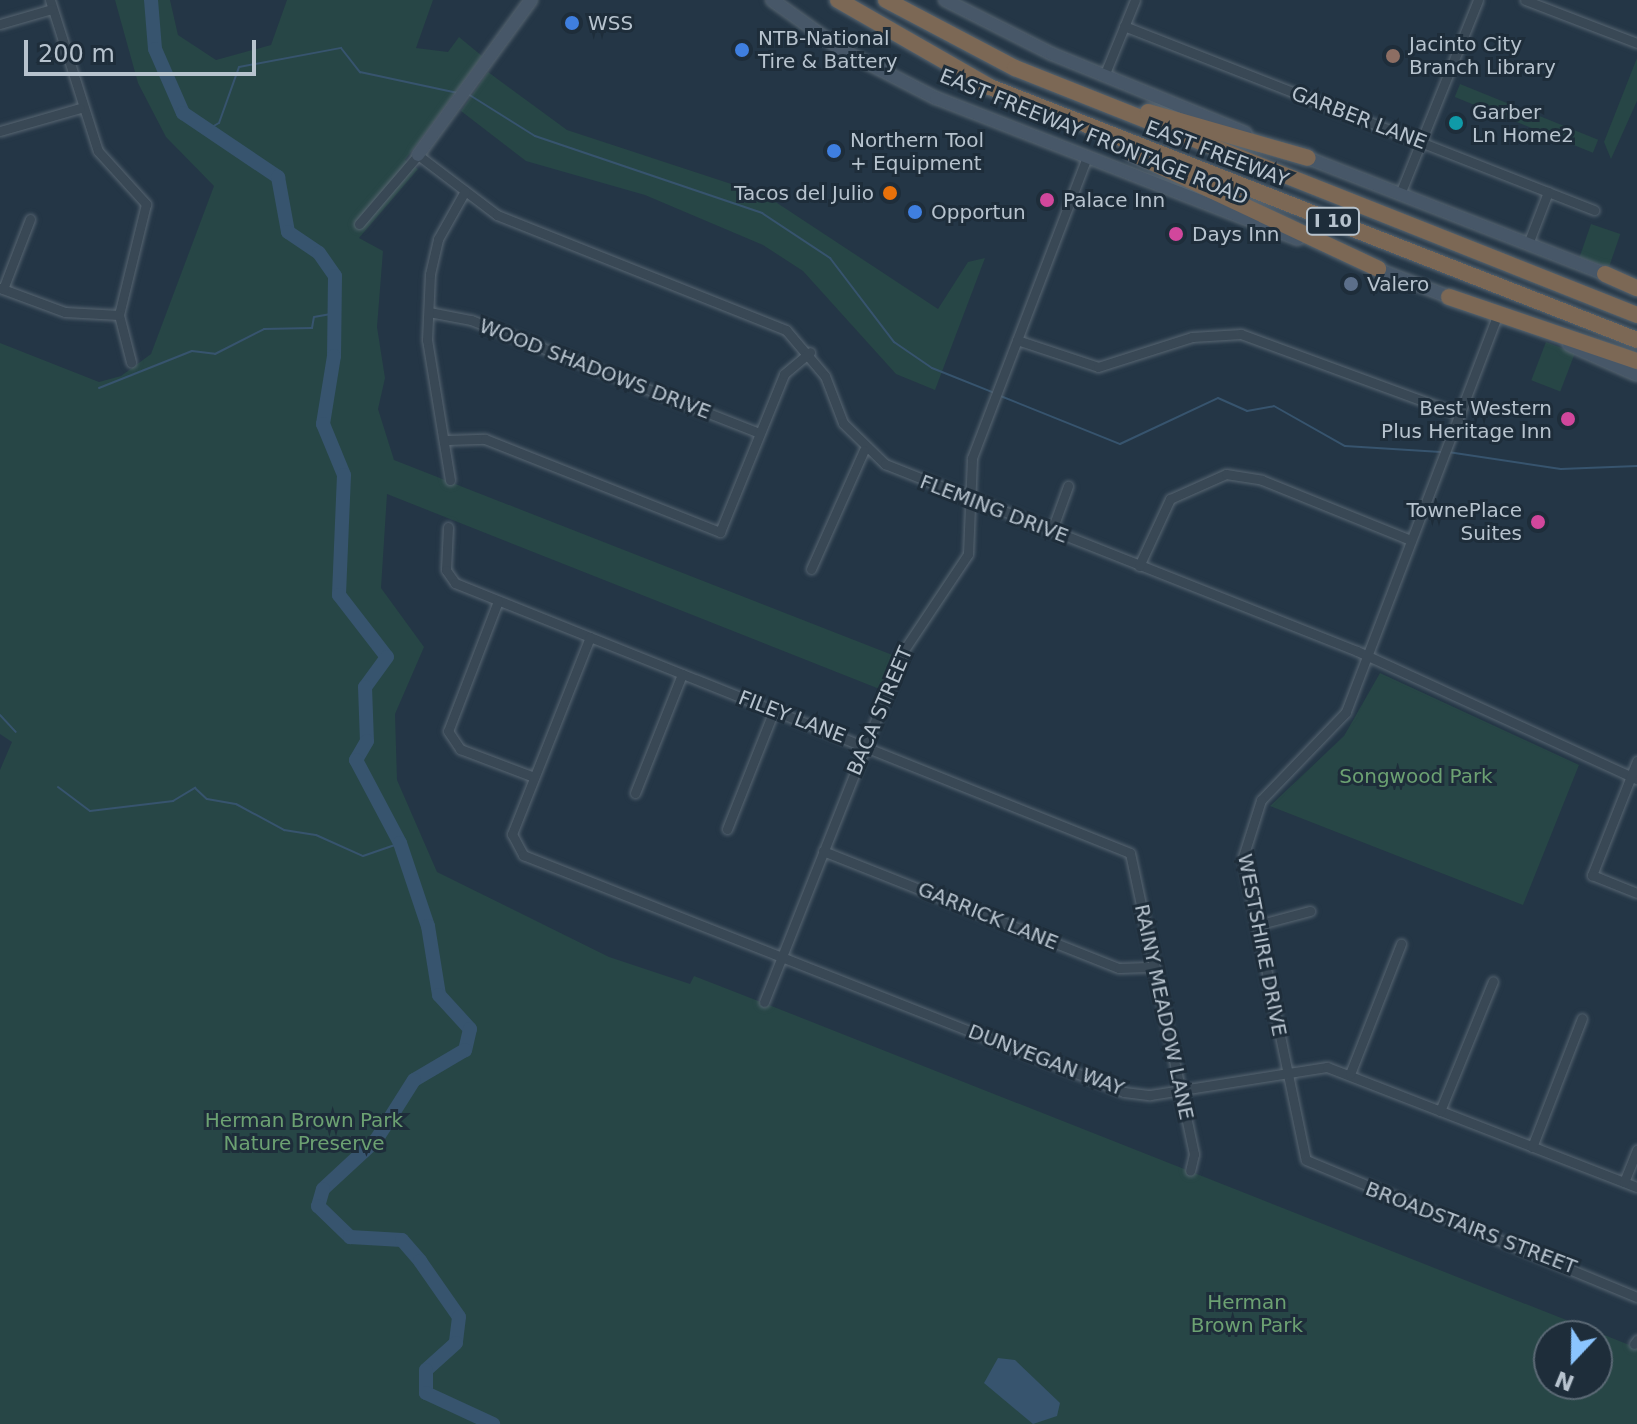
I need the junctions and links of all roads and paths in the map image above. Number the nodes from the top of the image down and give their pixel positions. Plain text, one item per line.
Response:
1 (531, 0) edge
2 (772, 0) edge
3 (838, 0) edge
4 (886, 0) edge
5 (945, 0) edge
6 (1135, 0) edge
7 (1478, 0) edge
8 (1525, 0) edge
9 (51, 5) edge
10 (0, 24) edge
11 (1124, 26) junction
12 (1637, 43) edge
13 (1104, 76) junction
14 (1048, 81) junction
15 (1030, 103) junction
16 (80, 108) junction
17 (0, 131) edge
18 (1420, 142) junction
19 (418, 155) junction
20 (1087, 157) junction
21 (1308, 158) junction
22 (465, 191) junction
23 (1548, 192) junction
24 (1400, 194) junction
25 (1594, 210) dead end
26 (30, 219) dead end
27 (359, 224) dead end
28 (1528, 244) junction
29 (1378, 269) junction
30 (1605, 274) joint
31 (1637, 287) edge
32 (1, 288) edge
33 (1449, 297) junction
34 (429, 312) junction
35 (119, 315) junction
36 (1637, 315) edge
37 (1497, 316) junction
38 (1017, 340) junction
39 (1637, 340) edge
40 (810, 352) junction
41 (1637, 361) edge
42 (131, 362) dead end
43 (1637, 375) edge
44 (1458, 414) junction
45 (760, 433) junction
46 (447, 440) junction
47 (864, 450) junction
48 (450, 480) dead end
49 (1068, 486) dead end
50 (971, 500) junction
51 (448, 527) dead end
52 (1052, 530) junction
53 (1408, 539) junction
54 (1139, 566) junction
55 (811, 569) dead end
56 (498, 601) junction
57 (590, 637) junction
58 (1366, 656) junction
59 (682, 674) junction
60 (774, 710) junction
61 (865, 746) junction
62 (1637, 761) edge
63 (534, 777) junction
64 (1634, 777) edge
65 (635, 793) dead end
66 (727, 829) dead end
67 (823, 851) junction
68 (1130, 853) joint
69 (1637, 893) edge
70 (1310, 911) dead end
71 (1257, 925) junction
72 (1401, 944) dead end
73 (781, 956) junction
74 (1155, 967) junction
75 (1493, 981) dead end
76 (764, 1002) dead end
77 (1582, 1018) dead end
78 (1286, 1068) junction
79 (1350, 1074) junction
80 (1181, 1090) junction
81 (1440, 1111) junction
82 (1532, 1147) junction
83 (1637, 1150) edge
84 (1306, 1160) joint
85 (1190, 1171) dead end
86 (1624, 1182) junction
87 (1637, 1187) edge
88 (1637, 1297) edge

1 - 19 main road
2 - 20 main road, EAST FREEWAY FRONTAGE ROAD
3 - 15 highway, EAST FREEWAY / I 10
4 - 14 highway, EAST FREEWAY / I 10
5 - 13 main road
6 - 11 street
7 - 18 street
8 - 12 street
9 - 10 street
9 - 16 street
11 - 13 street
11 - 18 street, GARBER LANE
13 - 21 main road
14 - 21 highway
14 - 36 highway, EAST FREEWAY / I 10
15 - 29 highway
15 - 39 highway, EAST FREEWAY / I 10
16 - 17 street
16 - 35 street
18 - 23 street, GARBER LANE
18 - 24 street
19 - 22 street
19 - 27 street
20 - 29 main road, EAST FREEWAY FRONTAGE ROAD
20 - 38 street, BACA STREET
21 - 24 main road
22 - 34 street
22 - 40 street
23 - 25 street, GARBER LANE
23 - 28 street
24 - 28 main road
26 - 32 street
28 - 30 main road
29 - 33 main road, EAST FREEWAY FRONTAGE ROAD
30 - 31 highway
32 - 35 street
33 - 37 main road, EAST FREEWAY FRONTAGE ROAD
33 - 41 highway
34 - 45 street, WOOD SHADOWS DRIVE
34 - 46 street
35 - 42 street
37 - 43 main road, EAST FREEWAY FRONTAGE ROAD
37 - 44 street, WESTSHIRE DRIVE
38 - 44 street
38 - 50 street, BACA STREET
40 - 45 street
40 - 47 street
44 - 53 street, WESTSHIRE DRIVE
45 - 46 street
46 - 48 street
47 - 50 street, FLEMING DRIVE
47 - 55 street
49 - 52 street
50 - 52 street, FLEMING DRIVE
50 - 61 street, BACA STREET
51 - 56 street, FILEY LANE
52 - 54 street, FLEMING DRIVE
53 - 54 street
53 - 58 street, WESTSHIRE DRIVE
54 - 58 street, FLEMING DRIVE
56 - 57 street, FILEY LANE
56 - 63 street
57 - 59 street, FILEY LANE
57 - 63 street
58 - 64 street, FLEMING DRIVE
58 - 71 street, WESTSHIRE DRIVE
59 - 60 street, FILEY LANE
59 - 65 street
60 - 61 street, FILEY LANE
60 - 66 street
61 - 67 street, BACA STREET
61 - 68 street, FILEY LANE
62 - 64 street
63 - 73 street, DUNVEGAN WAY
64 - 69 street
67 - 73 street, BACA STREET
67 - 74 street, GARRICK LANE
68 - 74 street, RAINY MEADOW LANE
70 - 71 street
71 - 78 street, WESTSHIRE DRIVE
72 - 79 street
73 - 76 street, BACA STREET
73 - 80 street, DUNVEGAN WAY
74 - 80 street, RAINY MEADOW LANE
75 - 81 street
77 - 82 street
78 - 79 street, DUNVEGAN WAY
78 - 80 street, DUNVEGAN WAY
78 - 84 street, WESTSHIRE DRIVE
79 - 81 street, DUNVEGAN WAY
80 - 85 street, RAINY MEADOW LANE
81 - 82 street, DUNVEGAN WAY
82 - 86 street, DUNVEGAN WAY
83 - 86 street
84 - 88 street, BROADSTAIRS STREET
86 - 87 street, DUNVEGAN WAY

